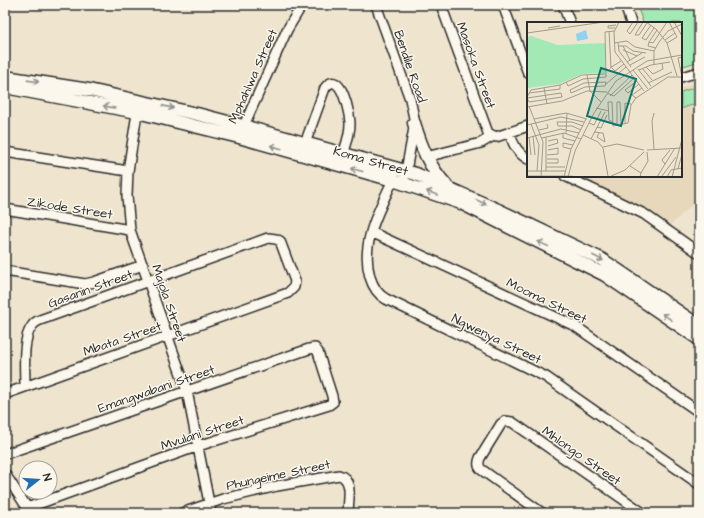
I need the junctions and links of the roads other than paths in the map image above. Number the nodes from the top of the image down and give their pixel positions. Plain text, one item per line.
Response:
1 (302, 5) edge
2 (376, 5) edge
3 (441, 5) edge
4 (504, 5) edge
5 (563, 5) edge
6 (625, 5) edge
7 (570, 22) edge
8 (631, 22) edge
9 (527, 70) edge
10 (699, 72) edge
11 (5, 77) edge
12 (682, 77) edge
13 (5, 87) edge
14 (138, 106) junction
15 (414, 123) junction
16 (527, 126) edge
17 (241, 131) junction
18 (510, 132) junction
19 (490, 135) junction
20 (303, 149) junction
21 (5, 152) edge
22 (344, 155) junction
23 (426, 157) junction
24 (527, 158) edge
25 (406, 171) junction
26 (128, 172) junction
27 (566, 177) edge
28 (398, 181) junction
29 (450, 189) junction
30 (5, 209) edge
31 (130, 230) junction
32 (371, 232) junction
33 (699, 253) edge
34 (143, 265) junction
35 (5, 271) edge
36 (148, 281) junction
37 (292, 289) joint
38 (699, 326) edge
39 (167, 336) junction
40 (699, 339) edge
41 (316, 349) joint
42 (25, 386) junction
43 (187, 391) junction
44 (5, 394) edge
45 (699, 412) edge
46 (198, 446) junction
47 (5, 454) edge
48 (5, 474) edge
49 (699, 484) edge
50 (209, 503) junction
51 (29, 510) edge
52 (182, 513) edge
53 (211, 513) edge
54 (348, 513) edge
55 (542, 513) edge
56 (643, 513) edge

1 - 17 street, Mphahlwa Street
2 - 15 street, Bendile Road
3 - 19 street, Masoka Street
4 - 9 street
5 - 7 street
6 - 8 street
10 - 12 street
11 -> 14 main road, Koma Street
14 -> 13 main road, Koma Street
14 - 17 main road, Koma Street
14 - 26 street, Majola Street
15 - 23 main road
15 - 25 street, Bendile Road
16 - 18 street
17 - 20 main road, Koma Street
18 - 19 street
18 - 24 street
19 - 23 street
20 - 22 main road, Koma Street
20 - 22 street
28 -> 20 main road, Koma Street
21 - 26 street
22 - 25 main road, Koma Street
23 - 29 main road
25 - 28 street, Bendile Road
25 - 29 main road, Koma Street
26 - 31 street, Majola Street
27 - 33 street
28 - 32 street, Ngwenya Street
40 -> 28 main road, Koma Street
29 -> 38 main road, Koma Street
30 - 31 street, Zikode Street
31 - 34 street, Majola Street
32 - 45 street, Mooma Street
32 - 49 street, Ngwenya Street
34 - 35 street
34 - 36 street, Majola Street
36 - 37 street, Gasanin Street
36 - 39 street, Majola Street
36 - 42 street, Gasanin Street
37 - 39 street, Mbata Street
39 - 42 street, Mbata Street
39 - 43 street, Majola Street
41 - 43 street, Emangwabani Street
41 - 46 street, Mvulani Street
42 - 44 street, Mbata Street
43 - 46 street, Majola Street
43 - 47 street, Emangwabani Street
46 - 50 street, Majola Street
46 - 51 street, Mvulani Street
48 - 51 street
50 - 52 street, Phungeime Street
50 - 53 street, Majola Street
50 - 54 street, Phungeime Street
55 - 56 street, Mhlongo Street

